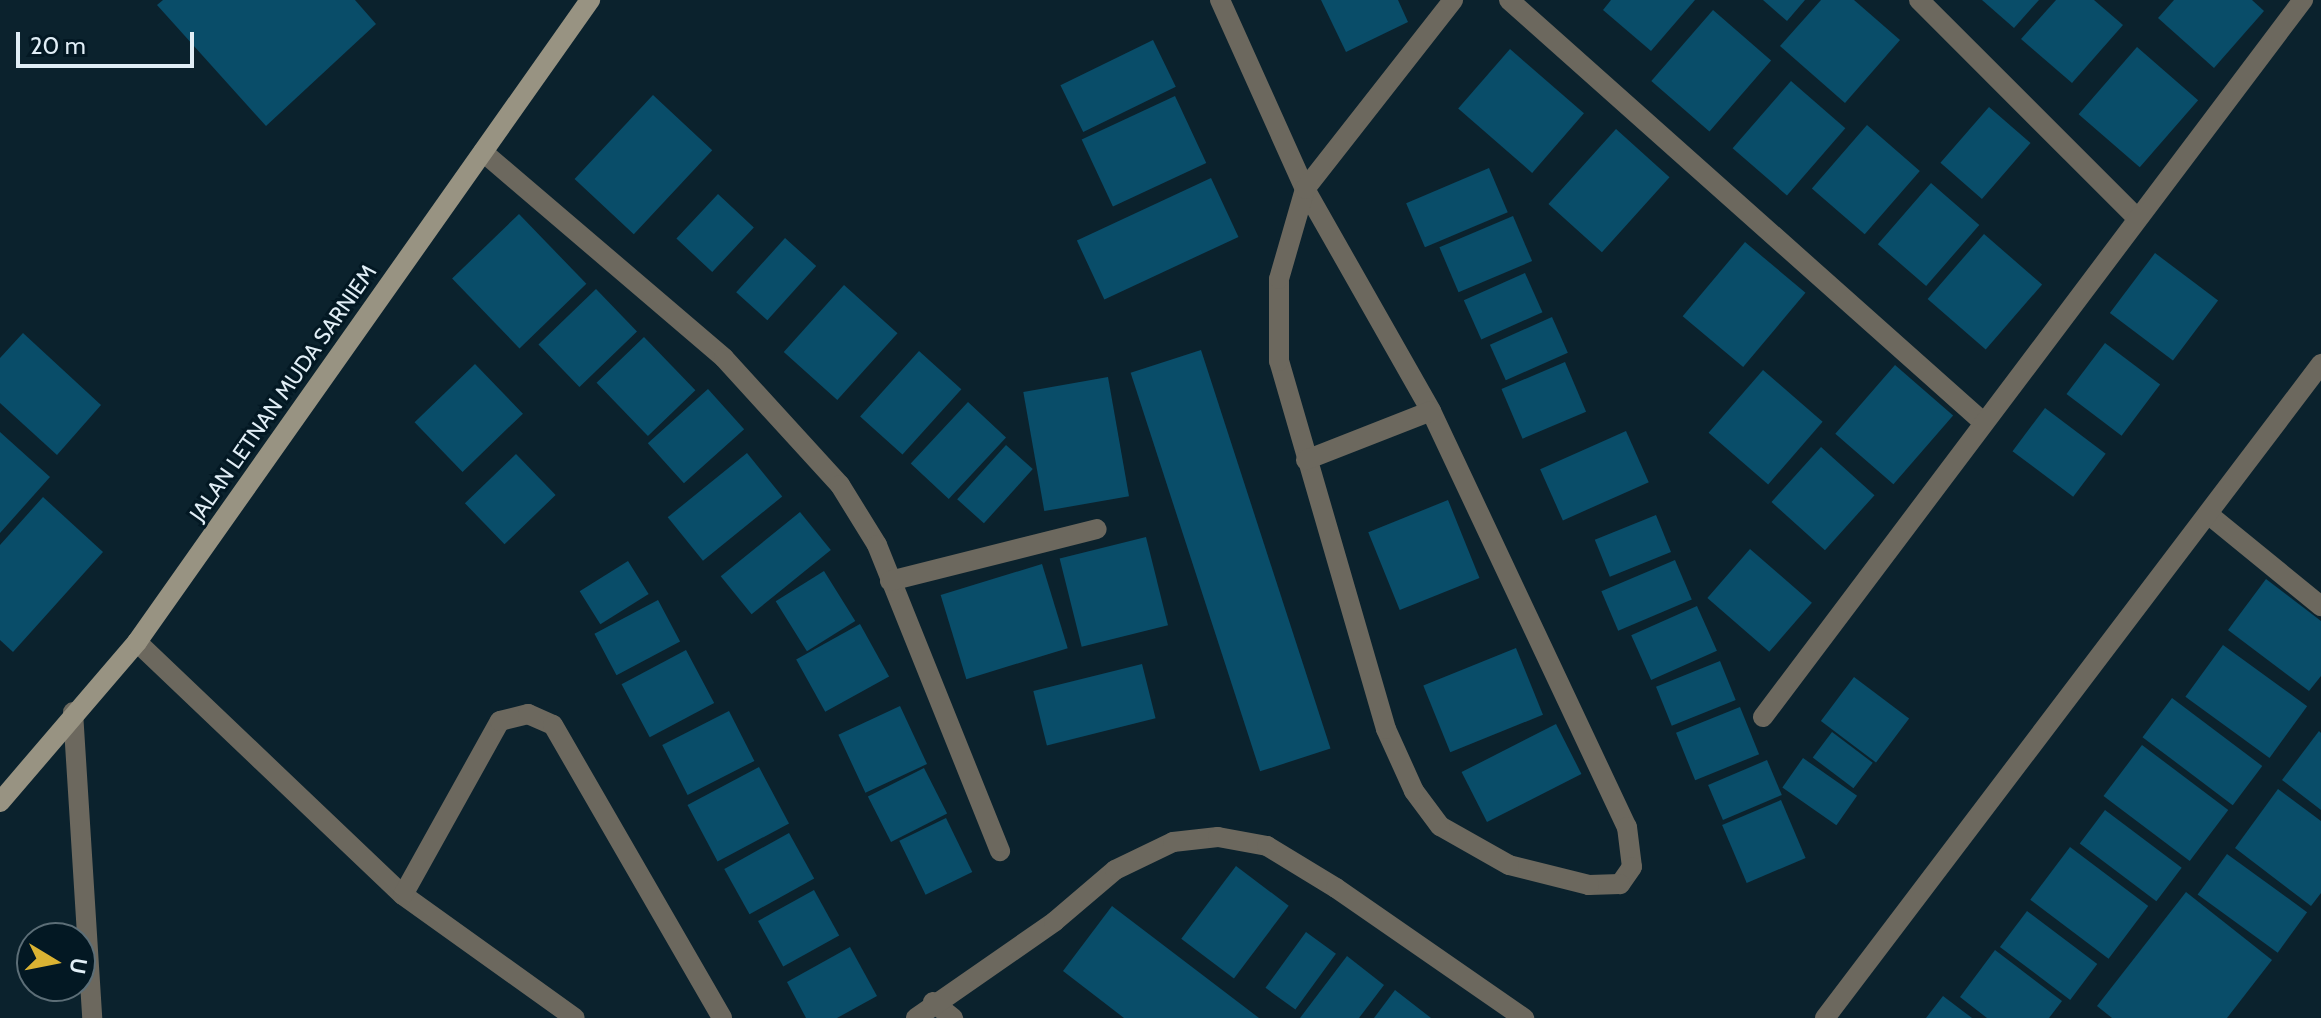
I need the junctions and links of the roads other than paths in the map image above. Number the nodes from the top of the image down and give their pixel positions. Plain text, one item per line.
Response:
1 (590, 0) edge
2 (1220, 0) edge
3 (1453, 0) edge
4 (1509, 0) edge
5 (1919, 0) edge
6 (2300, 1) edge
7 (483, 152) junction
8 (1305, 189) junction
9 (2135, 216) junction
10 (2321, 364) edge
11 (1431, 411) junction
12 (1983, 422) junction
13 (1306, 460) junction
14 (2208, 514) junction
15 (1097, 529) dead end
16 (890, 581) junction
17 (2321, 606) edge
18 (137, 642) junction
19 (73, 712) junction
20 (1763, 717) dead end
21 (0, 802) edge
22 (1000, 851) dead end
23 (403, 895) junction
24 (933, 1002) junction
25 (92, 1018) edge
26 (575, 1018) edge
27 (722, 1018) edge
28 (916, 1018) edge
29 (953, 1018) edge
30 (1524, 1018) edge
31 (1825, 1018) edge

1 - 7 main road, JALAN LETNAN MUDA SARNIEM
2 - 8 street
3 - 8 street
4 - 12 street
5 - 9 street
6 - 9 street
7 - 16 street
7 - 18 main road, JALAN LETNAN MUDA SARNIEM
8 - 11 street
8 - 13 street
9 - 12 street
10 - 14 street
11 - 13 street
11 - 13 street
12 - 20 street
14 - 17 street
14 - 31 street
15 - 16 street
16 - 22 street
18 - 19 main road, JALAN LETNAN MUDA SARNIEM
18 - 23 street
19 - 21 main road, JALAN LETNAN MUDA SARNIEM
19 - 25 street
23 - 26 street
23 - 27 street
24 - 28 street
24 - 29 street
24 - 30 street

